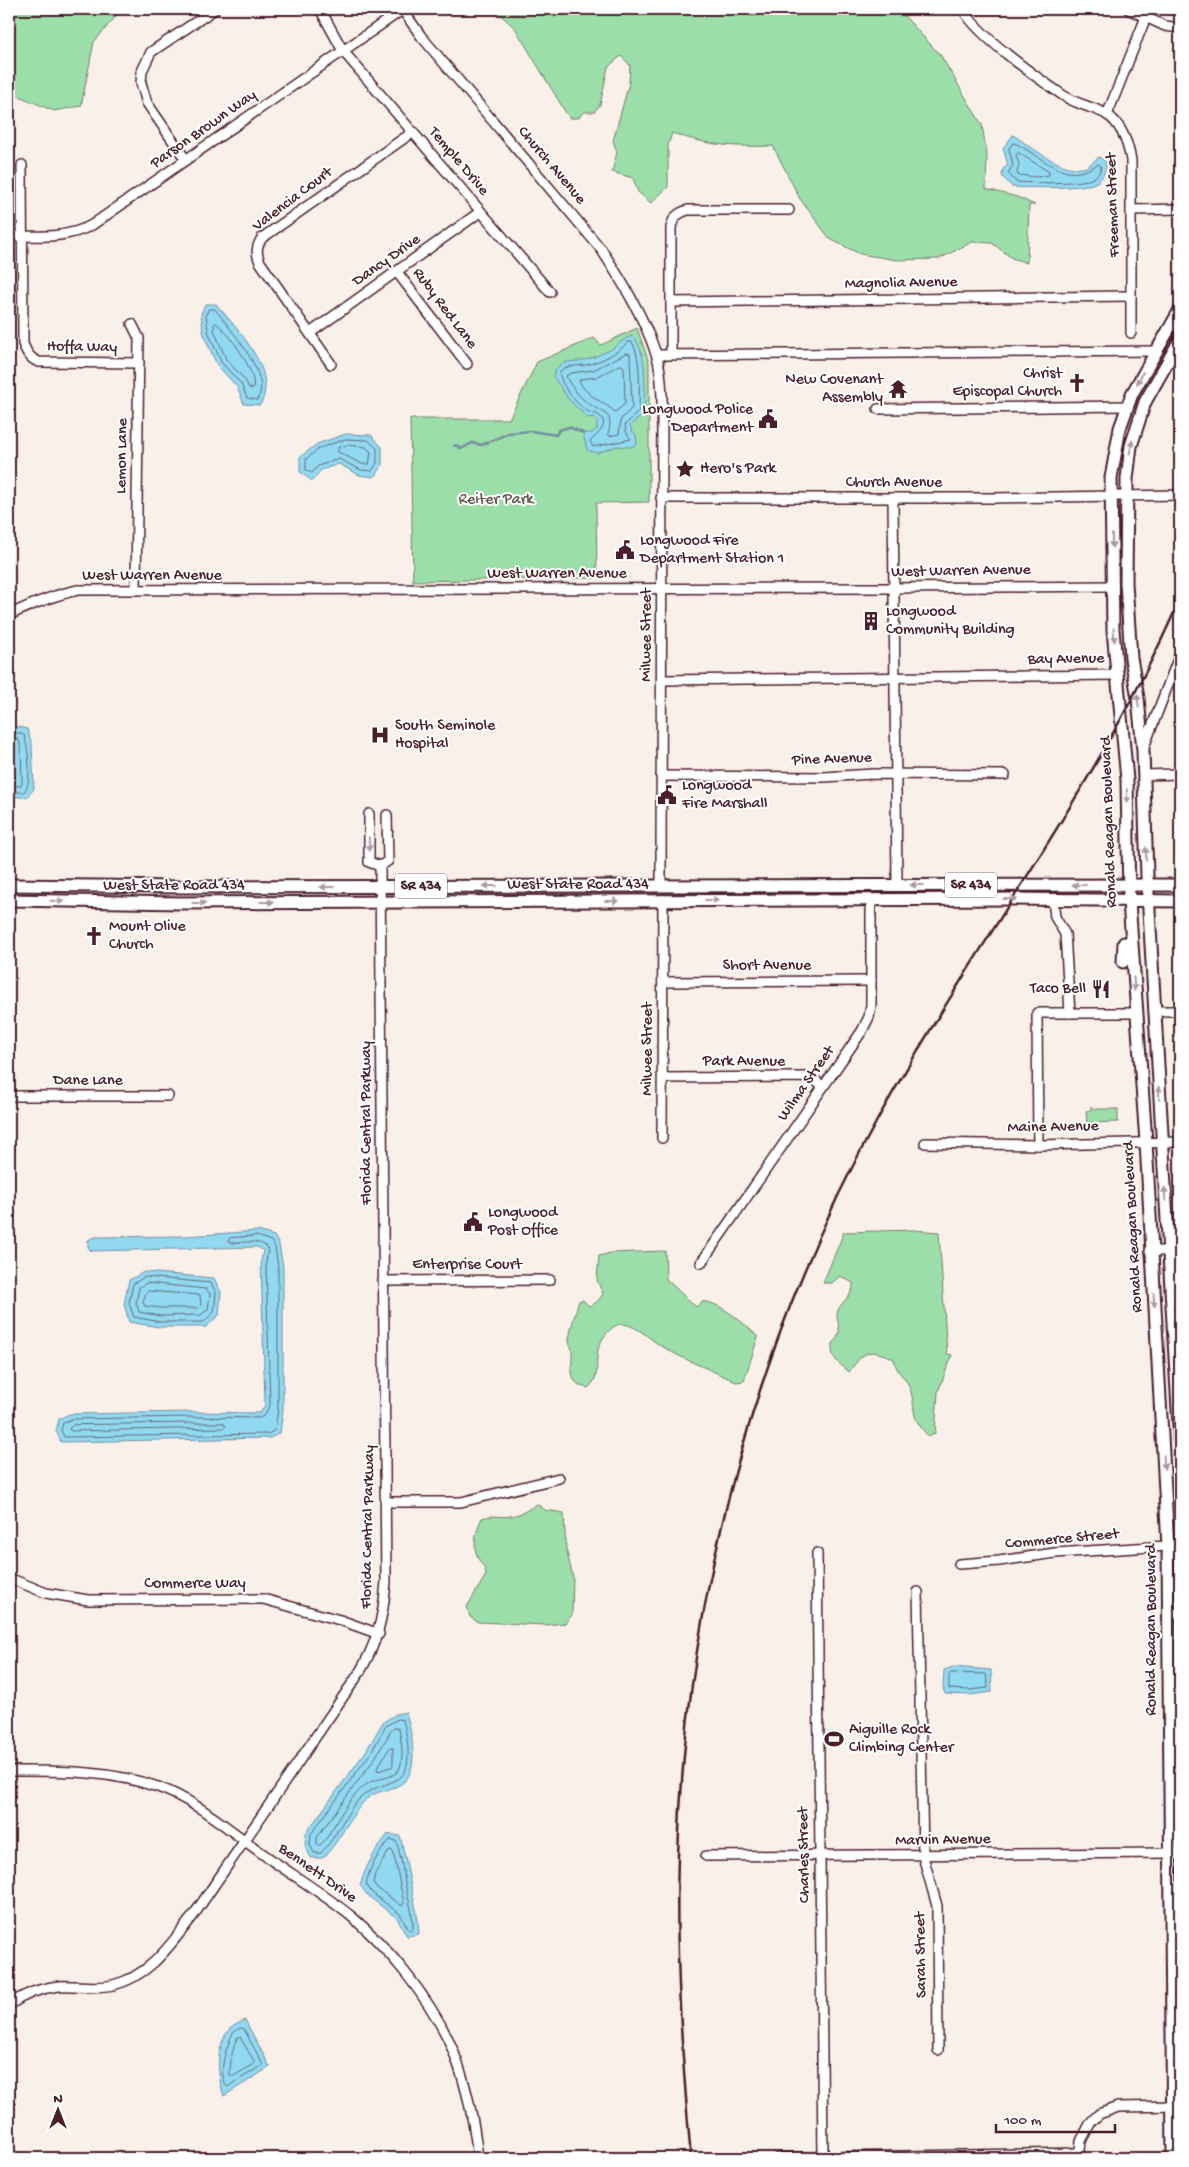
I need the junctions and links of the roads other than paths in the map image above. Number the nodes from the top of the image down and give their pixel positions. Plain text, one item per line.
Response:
1 (215, 9) edge
2 (320, 9) edge
3 (402, 9) edge
4 (963, 9) edge
5 (1128, 9) edge
6 (1146, 18) junction
7 (1180, 28) edge
8 (343, 51) junction
9 (1107, 115) junction
10 (413, 132) junction
11 (186, 160) junction
12 (22, 166) dead end
13 (1180, 209) edge
14 (789, 210) dead end
15 (1132, 210) junction
16 (480, 212) junction
17 (9, 236) edge
18 (22, 236) junction
19 (398, 272) junction
20 (550, 292) dead end
21 (1131, 296) junction
22 (671, 302) junction
23 (1180, 310) edge
24 (132, 324) dead end
25 (310, 333) junction
26 (1131, 333) dead end
27 (1180, 340) edge
28 (1155, 352) junction
29 (657, 355) junction
30 (671, 355) junction
31 (1170, 357) junction
32 (139, 363) junction
33 (331, 364) dead end
34 (467, 364) dead end
35 (1127, 406) junction
36 (878, 409) dead end
37 (1127, 495) junction
38 (1180, 495) edge
39 (1111, 496) junction
40 (661, 498) junction
41 (893, 498) junction
42 (1112, 586) junction
43 (894, 588) junction
44 (662, 589) junction
45 (136, 590) junction
46 (9, 615) edge
47 (1180, 654) edge
48 (1117, 675) junction
49 (895, 677) junction
50 (1176, 677) edge
51 (662, 680) junction
52 (1143, 750) junction
53 (896, 774) junction
54 (1180, 774) edge
55 (1005, 775) dead end
56 (1144, 775) junction
57 (661, 776) junction
58 (369, 814) dead end
59 (387, 815) dead end
60 (380, 866) junction
61 (897, 884) junction
62 (1128, 884) junction
63 (1147, 884) junction
64 (9, 885) edge
65 (1180, 885) edge
66 (661, 886) junction
67 (689, 886) junction
68 (380, 887) junction
69 (9, 900) edge
70 (663, 900) junction
71 (871, 900) junction
72 (1053, 900) junction
73 (638, 901) junction
74 (1128, 901) junction
75 (1180, 901) edge
76 (380, 902) junction
77 (1148, 902) junction
78 (1130, 933) junction
79 (1123, 962) dead end
80 (871, 981) junction
81 (663, 982) junction
82 (1154, 1011) junction
83 (1135, 1012) junction
84 (1180, 1012) edge
85 (1070, 1014) junction
86 (663, 1078) junction
87 (823, 1087) junction
88 (9, 1096) edge
89 (168, 1096) dead end
90 (662, 1138) dead end
91 (925, 1142) dead end
92 (1146, 1142) junction
93 (1162, 1142) junction
94 (1180, 1142) edge
95 (1038, 1145) junction
96 (1150, 1251) junction
97 (1180, 1251) edge
98 (1168, 1252) junction
99 (701, 1263) dead end
100 (550, 1280) dead end
101 (383, 1281) junction
102 (1180, 1443) edge
103 (559, 1478) dead end
104 (386, 1502) junction
105 (1168, 1546) junction
106 (817, 1553) dead end
107 (959, 1564) dead end
108 (9, 1578) edge
109 (918, 1592) dead end
110 (1180, 1613) edge
111 (1168, 1614) junction
112 (379, 1634) junction
113 (9, 1771) edge
114 (244, 1840) junction
115 (1175, 1853) edge
116 (706, 1856) dead end
117 (820, 1856) junction
118 (923, 1856) junction
119 (9, 2005) edge
120 (938, 2050) dead end
121 (1176, 2106) edge
122 (1078, 2155) edge
123 (823, 2157) junction
124 (478, 2158) edge
125 (779, 2158) edge
126 (1173, 2158) edge

1 - 11 street
2 - 8 street, Temple Drive
3 - 8 street, Parson Brown Way
3 - 29 street, Church Avenue
4 - 9 street, Freeman Street
5 - 6 street
6 - 7 street
6 - 9 street
8 - 10 street, Temple Drive
8 - 11 street, Parson Brown Way
9 - 15 street, Freeman Street
10 - 16 street, Temple Drive
10 - 25 street, Valencia Court
11 - 18 street, Parson Brown Way
12 - 18 street
13 - 15 street
14 - 22 street
15 - 21 street, Freeman Street
16 - 19 street, Dancy Drive
16 - 20 street, Temple Drive
17 - 18 street, Parson Brown Way
18 - 32 street, Hoffa Way
19 - 25 street, Dancy Drive
19 - 34 street, Ruby Red Lane
21 - 22 street, Magnolia Avenue
21 - 26 street, Freeman Street
22 - 30 street
23 - 28 main road, Ronald Reagan Boulevard
24 - 32 street, Lemon Lane
25 - 33 street, Valencia Court
27 - 31 main road, Ronald Reagan Boulevard
28 - 30 street
28 - 31 main road
28 -> 35 main road, Ronald Reagan Boulevard
29 - 30 street
29 - 40 street, Milwee Street
37 -> 31 main road, Ronald Reagan Boulevard
32 - 45 street, Lemon Lane
35 - 36 street
35 - 39 main road, Ronald Reagan Boulevard
37 - 38 street, Church Avenue
37 - 39 street, Church Avenue
52 -> 37 main road, Ronald Reagan Boulevard
39 - 41 street, Church Avenue
39 -> 42 main road, Ronald Reagan Boulevard
40 - 41 street, Church Avenue
40 - 44 street, Milwee Street
41 - 43 street
42 - 43 street, West Warren Avenue
42 -> 48 main road, Ronald Reagan Boulevard
43 - 44 street, West Warren Avenue
43 - 49 street
44 - 45 street, West Warren Avenue
44 - 51 street, Milwee Street
45 - 46 street, West Warren Avenue
47 - 50 street
48 - 49 street, Bay Avenue
48 -> 62 main road, Ronald Reagan Boulevard
49 - 51 street, Bay Avenue
49 - 53 street
50 - 52 street
51 - 57 street, Milwee Street
52 - 56 main road, Ronald Reagan Boulevard
53 - 55 street, Pine Avenue
53 - 57 street, Pine Avenue
53 - 61 street
54 - 56 street
63 -> 56 main road, Ronald Reagan Boulevard
57 - 66 street, Milwee Street
58 -> 60 street, Florida Central Parkway
59 - 60 street, Florida Central Parkway
60 - 68 street, Florida Central Parkway
62 -> 61 main road, West State Road 434 / SR 434
61 - 67 main road, West State Road 434 / SR 434
62 - 63 main road, West State Road 434 / SR 434
62 - 74 main road, Ronald Reagan Boulevard
63 - 65 main road, SR 434
63 - 77 main road, Ronald Reagan Boulevard
68 -> 64 main road, West State Road 434 / SR 434
66 - 67 main road, West State Road 434 / SR 434
66 -> 68 main road, West State Road 434 / SR 434
66 - 73 main road
67 - 70 main road
68 - 76 street, Florida Central Parkway
69 -> 76 main road, West State Road 434 / SR 434
70 -> 71 main road, West State Road 434 / SR 434
70 - 73 main road, West State Road 434 / SR 434
70 - 81 street, Milwee Street
71 -> 72 main road, West State Road 434 / SR 434
71 - 80 street, Wilma Street
72 - 74 main road, West State Road 434 / SR 434
72 - 85 street
76 -> 73 main road, West State Road 434 / SR 434
74 - 77 main road, West State Road 434 / SR 434
74 - 78 main road, Ronald Reagan Boulevard
75 - 77 main road, SR 434
76 - 101 street, Florida Central Parkway
77 - 82 main road, Ronald Reagan Boulevard
78 - 79 main road
78 -> 83 main road, Ronald Reagan Boulevard
80 - 81 street, Short Avenue
80 - 87 street, Wilma Street
81 - 86 street, Milwee Street
82 - 84 street
93 -> 82 main road, Ronald Reagan Boulevard
83 - 85 street
83 - 92 main road, Ronald Reagan Boulevard
85 - 95 street
86 - 87 street, Park Avenue
86 - 90 street, Milwee Street
87 - 99 street, Wilma Street
88 - 89 street, Dane Lane
91 - 95 street, Maine Avenue
92 - 93 street, Maine Avenue
92 - 95 street, Maine Avenue
92 - 96 main road, Ronald Reagan Boulevard
93 - 94 street, Maine Avenue
98 -> 93 main road, Ronald Reagan Boulevard
96 - 98 street
96 -> 105 main road, Ronald Reagan Boulevard
97 - 98 street
98 - 102 main road, Ronald Reagan Boulevard
100 - 101 street, Enterprise Court
101 - 104 street, Florida Central Parkway
103 - 104 street
104 - 112 street, Florida Central Parkway
105 - 107 street, Commerce Street
105 - 111 main road, Ronald Reagan Boulevard
106 - 117 street, Charles Street
108 - 112 street, Commerce Way
109 - 118 street, Sarah Street
110 - 111 street
111 - 115 main road, Ronald Reagan Boulevard
112 - 114 street, Florida Central Parkway
113 - 114 street, Bennett Drive
114 - 119 street, Florida Central Parkway
114 - 124 street, Bennett Drive
115 - 118 street, Marvin Avenue
115 - 121 main road, Ronald Reagan Boulevard
116 - 117 street, Marvin Avenue
117 - 118 street, Marvin Avenue
117 - 123 street, Charles Street
118 - 120 street, Sarah Street
121 - 122 street
121 - 126 main road, Ronald Reagan Boulevard
122 - 123 street
123 - 125 street

